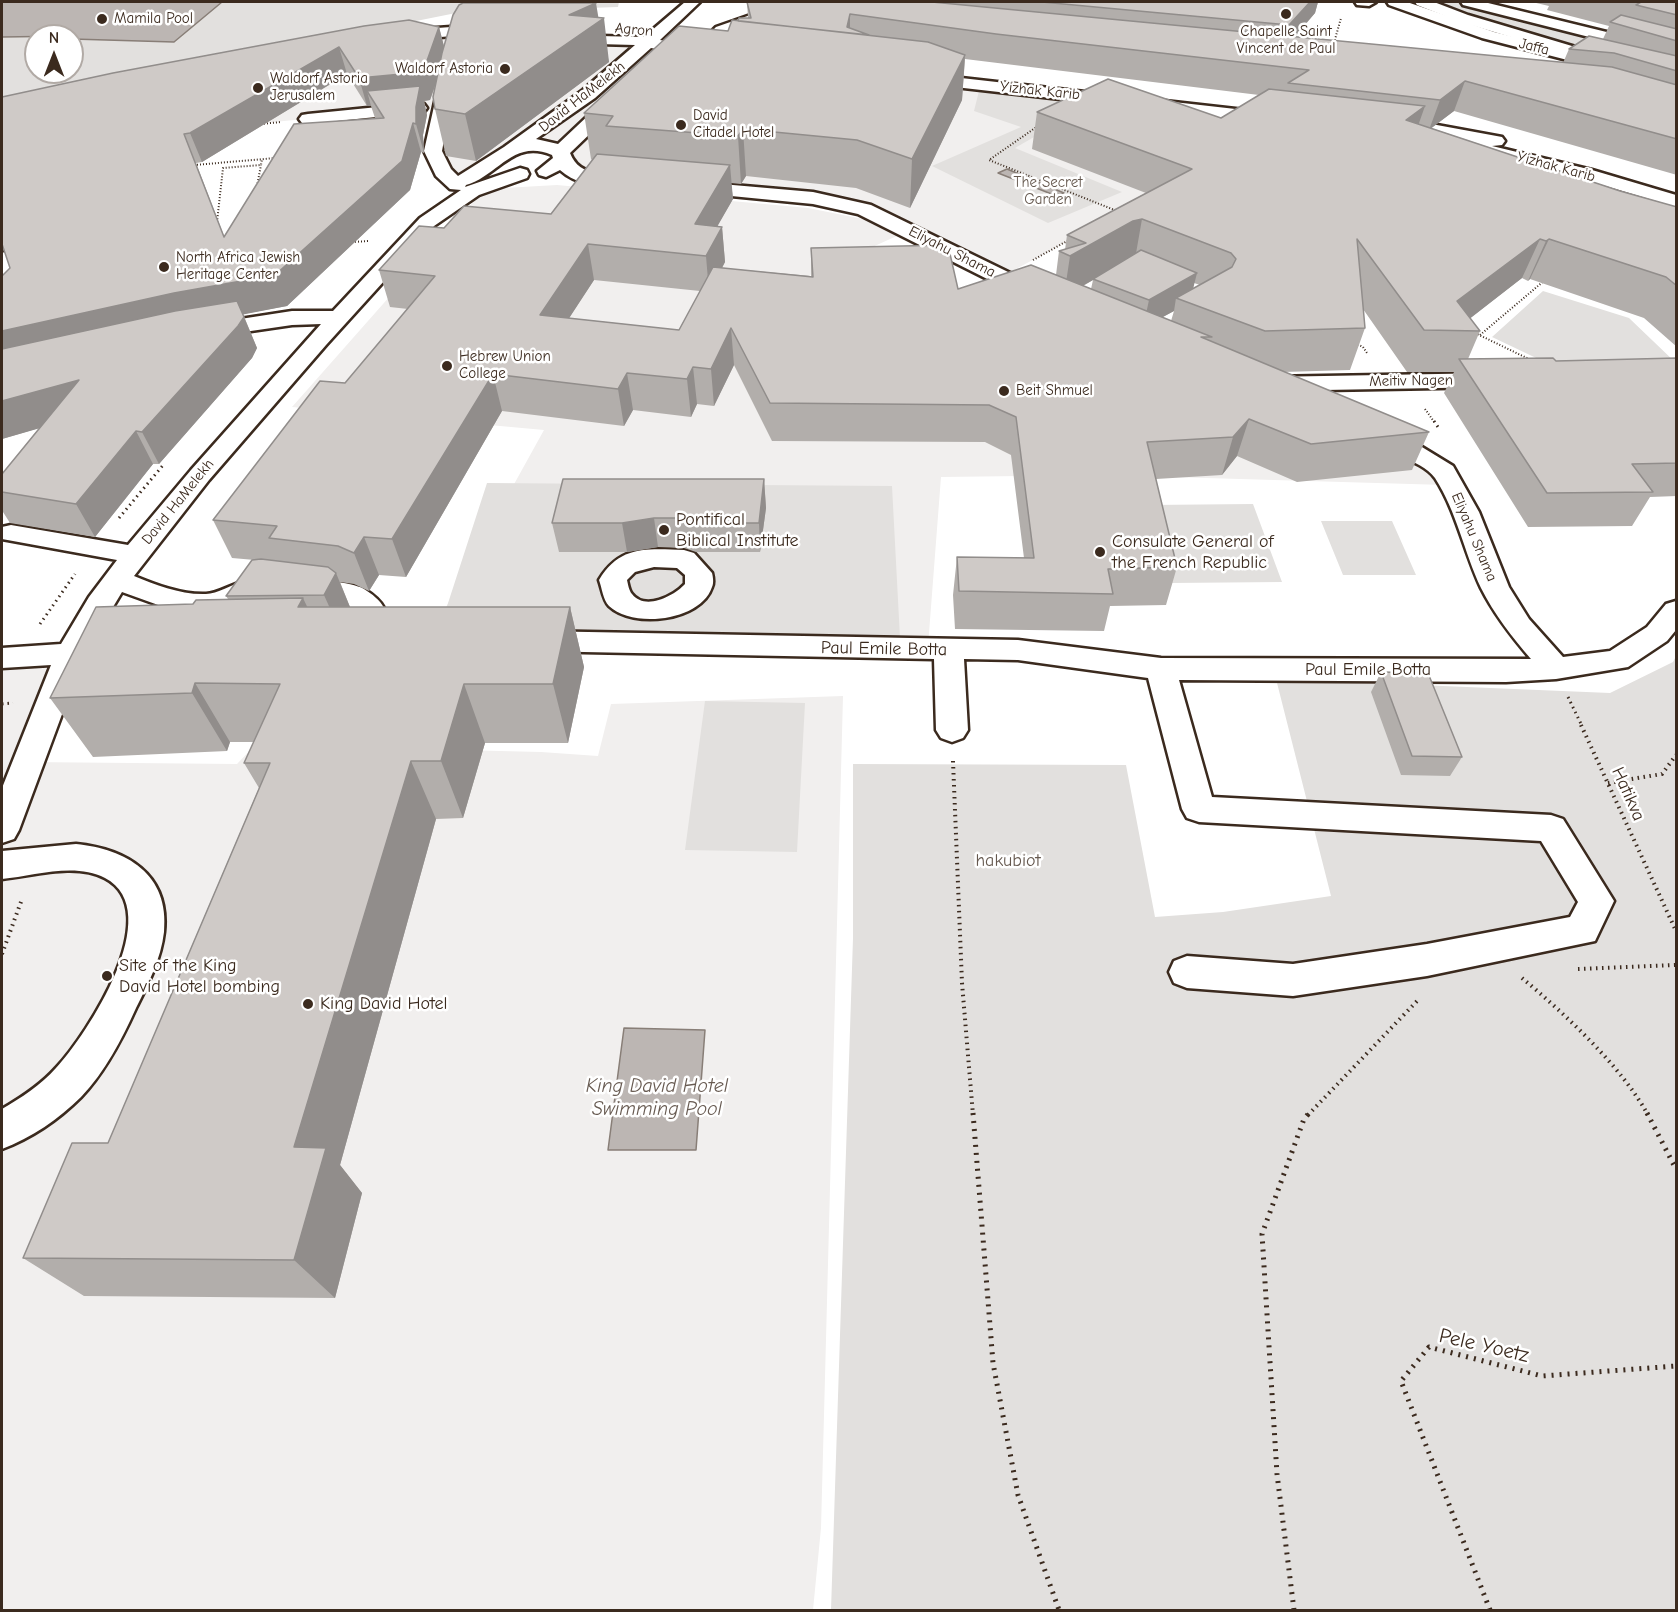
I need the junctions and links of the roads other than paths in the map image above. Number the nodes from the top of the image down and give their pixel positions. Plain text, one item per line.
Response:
1 (693, 2) edge
2 (1366, 2) edge
3 (1422, 2) edge
4 (1468, 2) edge
5 (1397, 3) edge
6 (792, 16) edge
7 (1463, 18) junction
8 (544, 33) edge
9 (474, 37) junction
10 (654, 37) junction
11 (421, 39) junction
12 (672, 52) junction
13 (1677, 54) edge
14 (718, 56) edge
15 (450, 67) edge
16 (902, 71) edge
17 (1677, 75) edge
18 (1677, 83) edge
19 (630, 85) edge
20 (440, 106) junction
21 (1285, 114) edge
22 (308, 119) dead end
23 (612, 128) edge
24 (579, 134) junction
25 (512, 148) junction
26 (561, 156) junction
27 (495, 161) junction
28 (520, 174) junction
29 (642, 183) edge
30 (457, 185) junction
31 (665, 186) edge
32 (1677, 188) edge
33 (1677, 201) edge
34 (427, 222) junction
35 (2, 258) edge
36 (1057, 304) edge
37 (2, 308) edge
38 (338, 317) junction
39 (178, 336) edge
40 (1530, 372) edge
41 (1309, 406) edge
42 (1361, 427) edge
43 (11, 533) dead end
44 (135, 555) junction
45 (117, 580) junction
46 (209, 604) junction
47 (645, 610) dead end
48 (1677, 611) edge
49 (504, 642) edge
50 (387, 643) edge
51 (639, 643) junction
52 (213, 647) edge
53 (161, 648) junction
54 (949, 650) junction
55 (71, 653) junction
56 (2, 658) edge
57 (1556, 668) junction
58 (1161, 669) junction
59 (952, 730) road end
60 (2, 830) edge
61 (2, 865) edge
62 (1187, 972) dead end
63 (2, 1130) edge

1 - 10 main road, David HaMelekh
2 - 5 main road, Jaffa
3 - 7 main road, Jaffa
4 - 13 main road
5 - 18 main road, Jaffa
6 - 12 main road
7 - 17 main road, Jaffa
7 - 18 main road, Jaffa
8 - 10 main road, Agron
9 - 11 main road
9 - 11 main road
9 - 11 main road
10 - 12 main road
10 - 25 main road, David HaMelekh
12 - 14 main road
15 - 20 main road
16 - 21 main road, Yizhak Karib
19 - 24 main road, David HaMelekh
20 - 22 main road
20 - 30 main road
23 - 24 main road
24 - 26 main road, David HaMelekh
25 - 26 main road
25 - 27 main road, David HaMelekh
26 - 28 main road, David HaMelekh
26 - 29 main road
27 - 28 main road
27 - 30 main road, David HaMelekh
28 - 34 main road, David HaMelekh
30 - 34 main road, David HaMelekh
31 - 36 main road, Eliyahu Shama
32 - 33 main road, Yizhak Karib
34 - 38 main road, David HaMelekh
35 - 37 main road
38 - 39 main road
38 - 44 main road, David HaMelekh
40 - 41 main road, Meitiv Nagen
42 - 57 main road, Eliyahu Shama
43 - 44 main road
44 - 45 main road, David HaMelekh
45 - 46 main road
45 - 55 main road, David HaMelekh
46 - 50 main road
46 - 53 main road
47 - 51 main road
48 - 57 main road, Paul Emile Botta
49 - 51 main road, Paul Emile Botta
51 - 54 main road, Paul Emile Botta
52 - 53 main road
53 - 55 main road
54 - 58 main road, Paul Emile Botta
54 - 59 main road
55 - 56 main road
55 - 60 main road, David HaMelekh
57 - 58 main road, Paul Emile Botta
58 - 62 main road
61 - 63 main road

